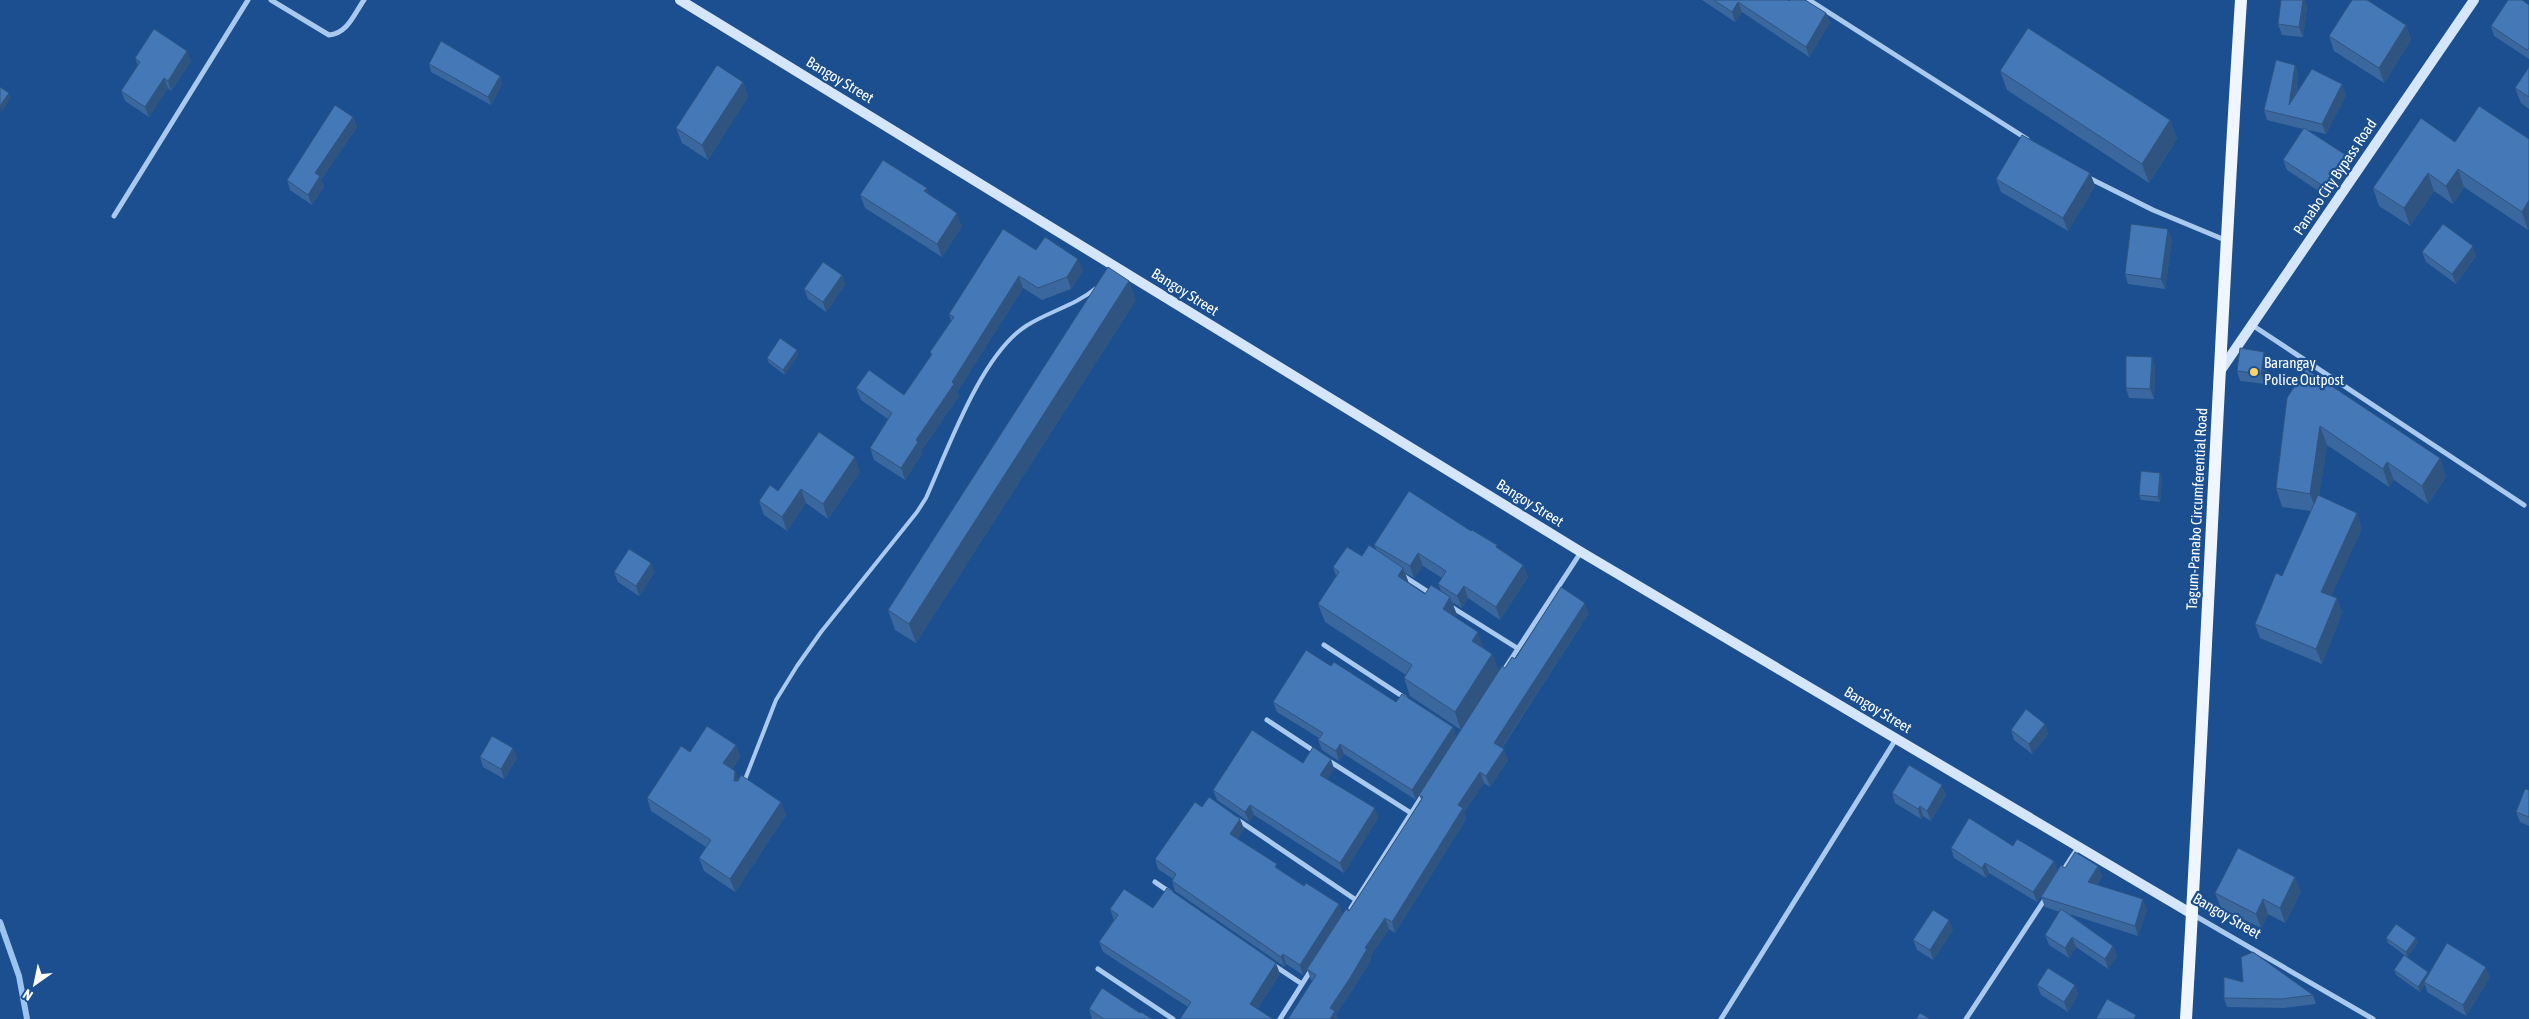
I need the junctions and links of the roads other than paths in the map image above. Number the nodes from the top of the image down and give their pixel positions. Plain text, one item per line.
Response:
1 (248, 0) edge
2 (271, 0) edge
3 (364, 0) edge
4 (680, 0) edge
5 (1809, 0) edge
6 (2241, 0) edge
7 (2474, 0) edge
8 (2034, 144) edge
9 (2084, 175) edge
10 (114, 216) dead end
11 (2225, 240) junction
12 (1100, 285) edge
13 (2252, 325) junction
14 (2221, 370) junction
15 (2526, 507) edge
16 (1581, 552) junction
17 (1396, 572) edge
18 (1437, 597) edge
19 (1445, 602) edge
20 (1324, 645) dead end
21 (1517, 648) junction
22 (1497, 680) edge
23 (1413, 703) edge
24 (1267, 720) dead end
25 (1896, 738) junction
26 (1426, 790) edge
27 (741, 791) edge
28 (1411, 813) junction
29 (1230, 815) edge
30 (2079, 845) junction
31 (2058, 878) edge
32 (1155, 882) dead end
33 (2048, 894) edge
34 (1180, 899) edge
35 (1356, 900) junction
36 (2192, 914) junction
37 (1345, 917) edge
38 (1269, 962) edge
39 (1313, 968) edge
40 (1098, 969) dead end
41 (1302, 984) junction
42 (1173, 1019) edge
43 (1280, 1019) edge
44 (1721, 1019) edge
45 (1966, 1019) edge
46 (2186, 1019) edge
47 (2373, 1019) edge

1 - 10 street
2 - 3 street
4 - 16 main road, Bangoy Street
5 - 8 street
6 - 11 main road, Tagum-Panabo Circumferential Road
7 - 13 main road, Panabo City Bypass Road
9 - 11 street
11 - 14 main road, Tagum-Panabo Circumferential Road
12 - 27 lane
13 - 14 main road, Panabo City Bypass Road
13 - 15 street
14 - 36 main road, Tagum-Panabo Circumferential Road
16 - 21 street
16 - 25 main road, Bangoy Street
17 - 18 street
19 - 21 street
20 - 23 street
21 - 22 street
24 - 28 street
25 - 30 main road, Bangoy Street
25 - 44 street
26 - 28 street
28 - 35 street
29 - 35 street
30 - 31 street
30 - 36 main road, Bangoy Street
32 - 34 street
33 - 45 street
35 - 37 street
36 - 46 main road, Tagum-Panabo Circumferential Road
36 - 47 street, Bangoy Street
38 - 41 street
39 - 41 street
40 - 42 street
41 - 43 street

